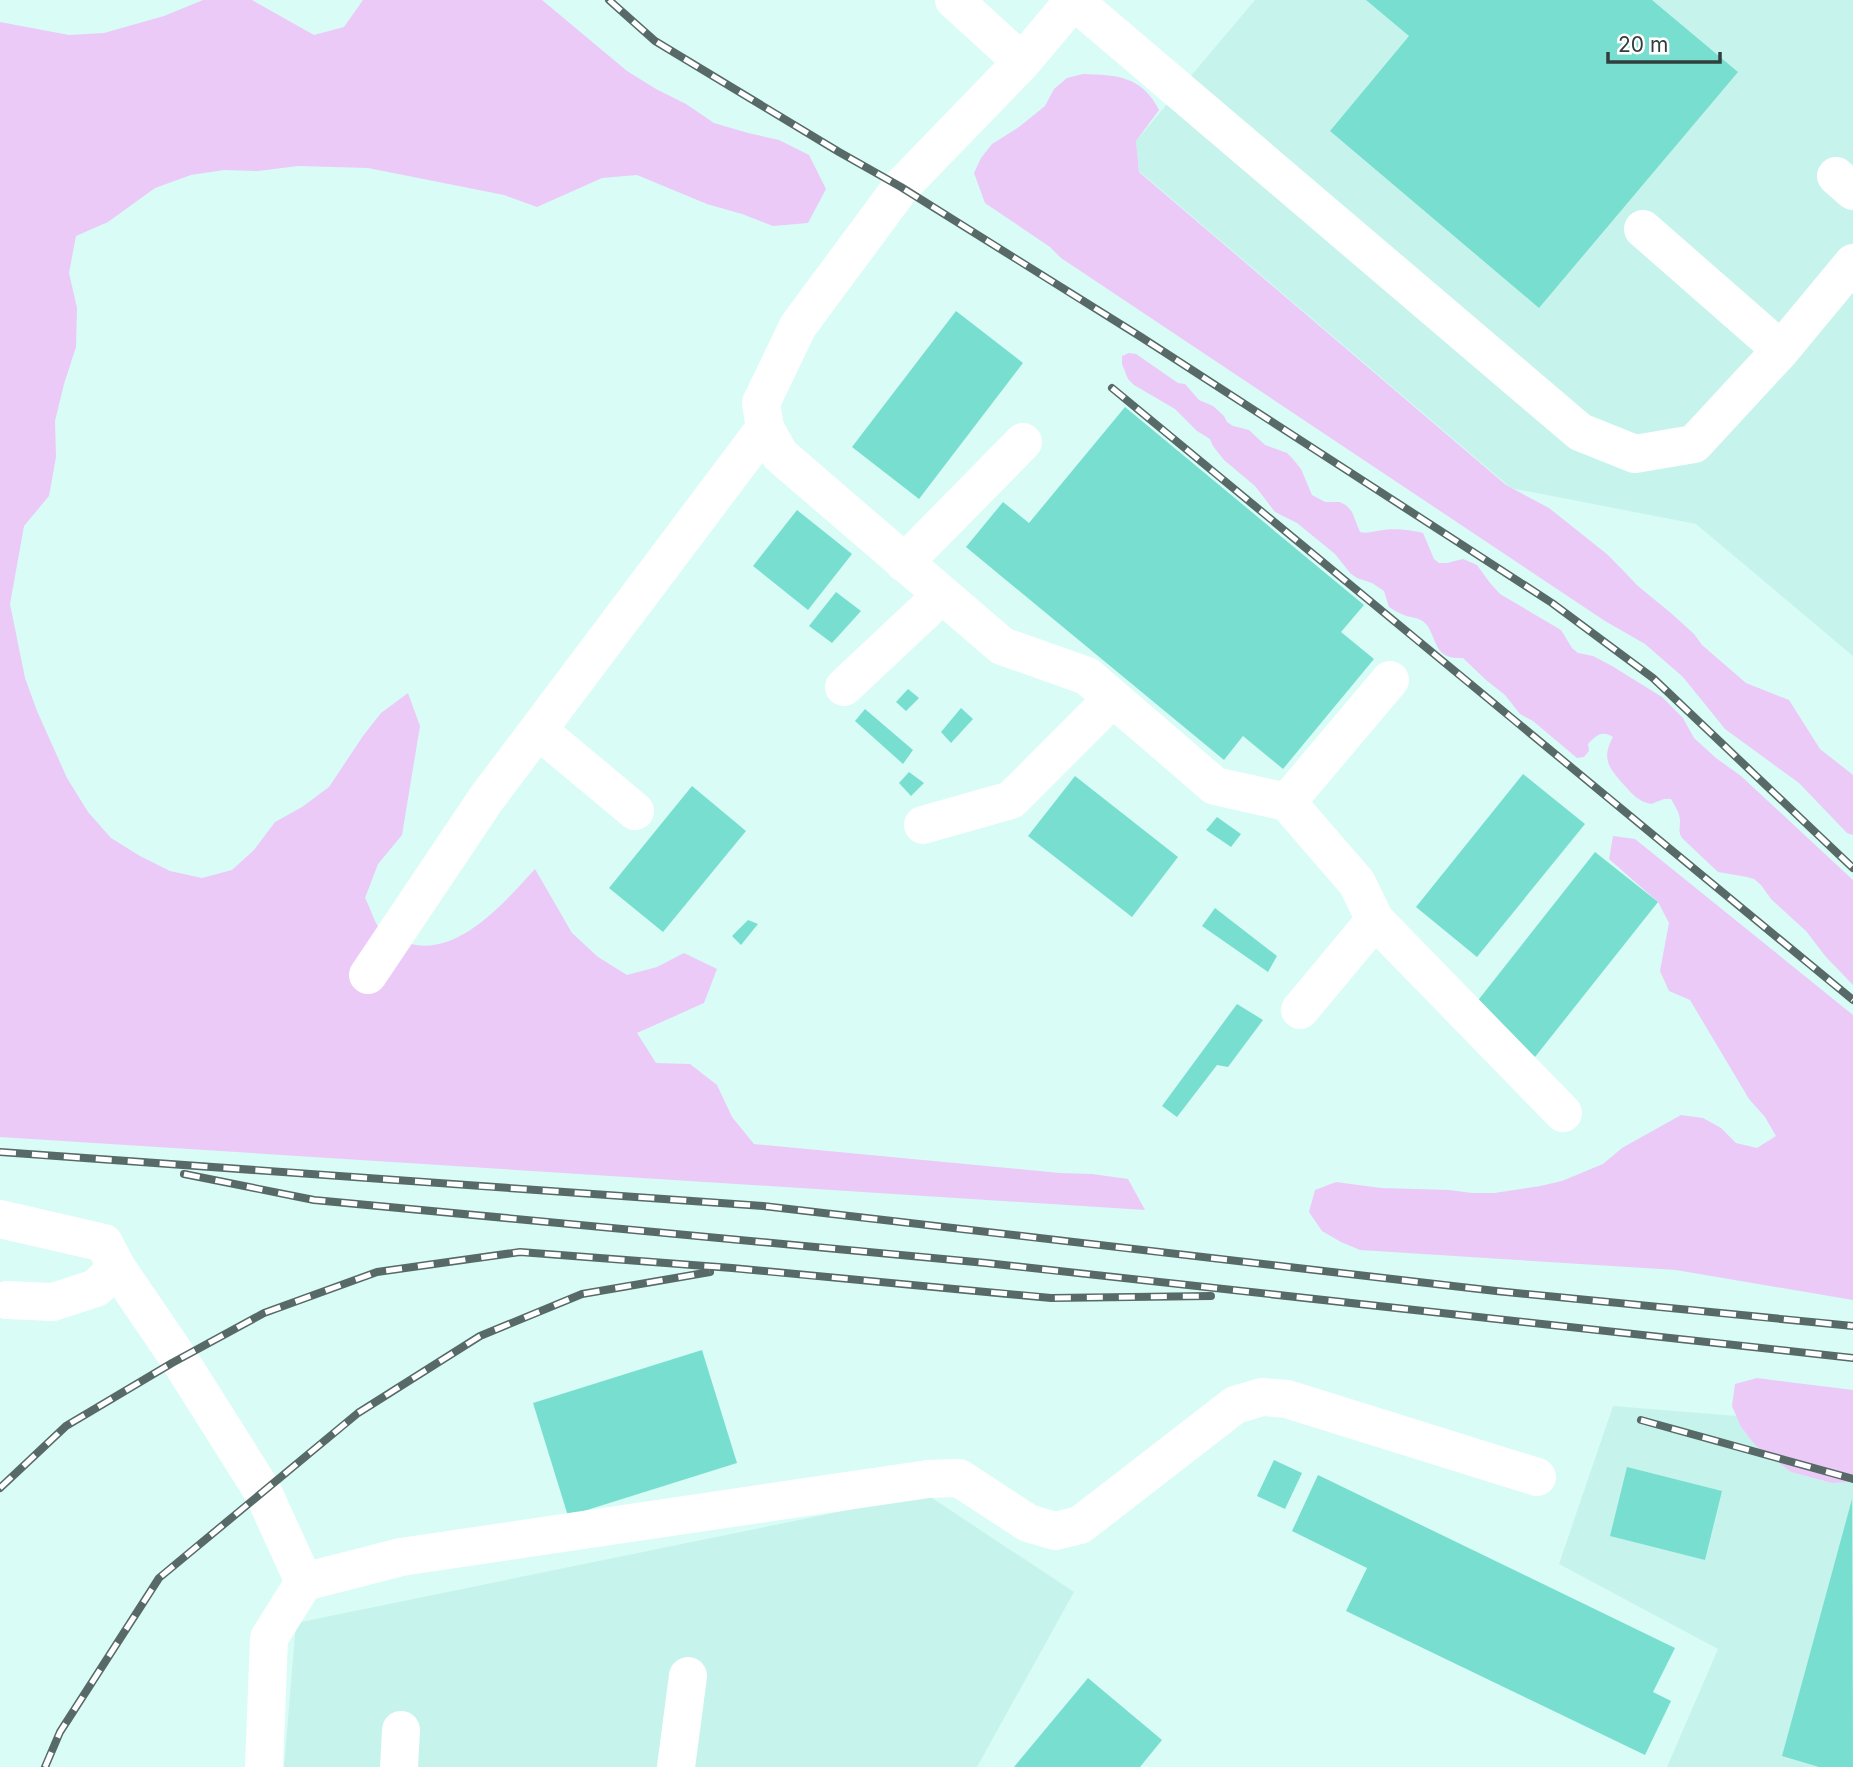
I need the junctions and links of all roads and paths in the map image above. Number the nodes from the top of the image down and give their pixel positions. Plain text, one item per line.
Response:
1 (954, 0) edge
2 (1073, 0) edge
3 (1022, 62) junction
4 (1643, 229) dead end
5 (1853, 263) edge
6 (1781, 349) junction
7 (765, 428) junction
8 (1023, 442) dead end
9 (905, 563) junction
10 (942, 595) junction
11 (1390, 680) dead end
12 (844, 687) dead end
13 (1113, 698) junction
14 (538, 730) junction
15 (1287, 802) junction
16 (635, 811) dead end
17 (923, 825) dead end
18 (1375, 920) junction
19 (368, 975) dead end
20 (1300, 1010) dead end
21 (1563, 1114) dead end
22 (0, 1219) edge
23 (117, 1268) junction
24 (7, 1300) dead end
25 (1536, 1477) dead end
26 (304, 1582) junction
27 (688, 1676) dead end
28 (264, 1767) edge
29 (676, 1767) edge

1 - 3 lane
2 - 3 lane
2 - 6 lane
3 - 7 lane
4 - 6 lane
5 - 6 lane
7 - 9 lane
7 - 14 lane
8 - 9 lane
9 - 10 lane
10 - 12 lane
10 - 13 lane
11 - 15 lane
13 - 15 lane
13 - 17 lane
14 - 16 lane
14 - 19 lane
15 - 18 lane
18 - 20 lane
18 - 21 lane
22 - 23 lane
23 - 24 lane
23 - 26 lane
25 - 26 lane
26 - 28 lane
27 - 29 lane

